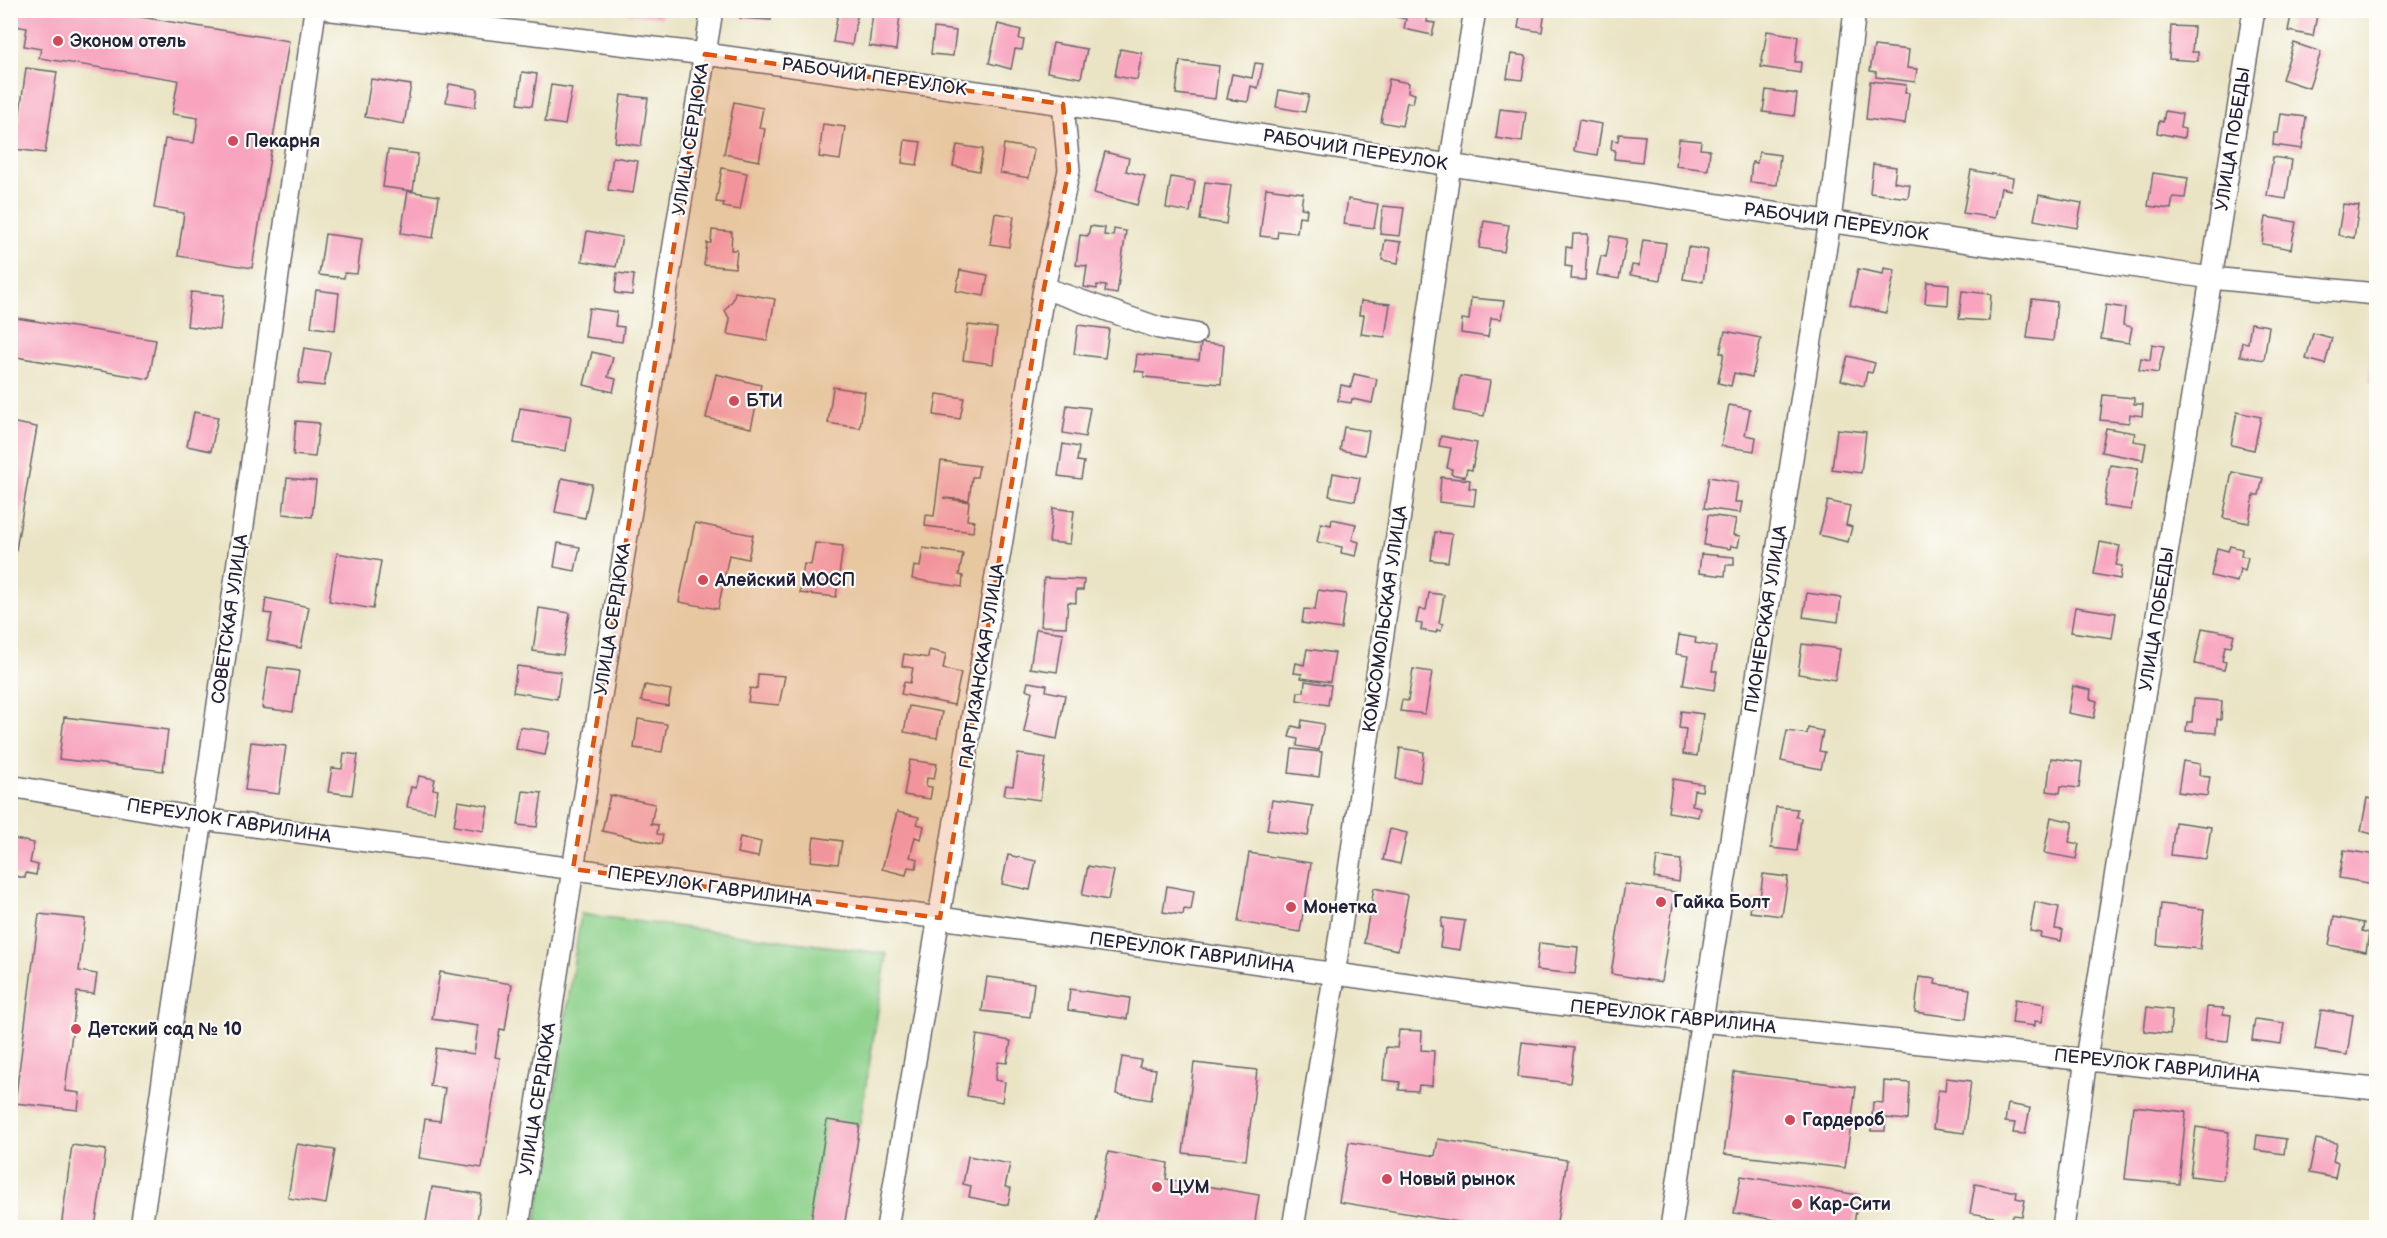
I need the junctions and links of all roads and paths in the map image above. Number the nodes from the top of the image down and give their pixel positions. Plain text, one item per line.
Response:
1 (315, 10) edge
2 (332, 10) edge
3 (712, 10) edge
4 (1475, 10) edge
5 (1856, 10) edge
6 (2254, 10) edge
7 (705, 54) junction
8 (1063, 104) junction
9 (1450, 165) junction
10 (1830, 221) junction
11 (2211, 278) junction
12 (1044, 288) junction
13 (2376, 294) edge
14 (1196, 334) dead end
15 (10, 786) edge
16 (202, 819) junction
17 (573, 869) junction
18 (940, 918) junction
19 (1334, 973) junction
20 (1702, 1021) junction
21 (2086, 1059) junction
22 (2376, 1089) edge
23 (141, 1227) edge
24 (518, 1227) edge
25 (887, 1227) edge
26 (1293, 1227) edge
27 (1671, 1227) edge
28 (2063, 1227) edge

1 - 16 street, СОВЕТСКАЯ УЛИЦА
2 - 7 street, РАБОЧИЙ ПЕРЕУЛОК
3 - 7 street, УЛИЦА СЕРДЮКА
4 - 9 street, КОМСОМОЛЬСКАЯ УЛИЦА
5 - 10 street, ПИОНЕРСКАЯ УЛИЦА
6 - 11 street, УЛИЦА ПОБЕДЫ
7 - 8 street, РАБОЧИЙ ПЕРЕУЛОК
7 - 17 street, УЛИЦА СЕРДЮКА
8 - 9 street, РАБОЧИЙ ПЕРЕУЛОК
8 - 12 street, ПАРТИЗАНСКАЯ УЛИЦА
9 - 10 street, РАБОЧИЙ ПЕРЕУЛОК
9 - 19 street, КОМСОМОЛЬСКАЯ УЛИЦА
10 - 11 street, РАБОЧИЙ ПЕРЕУЛОК
10 - 20 street, ПИОНЕРСКАЯ УЛИЦА
11 - 13 street, РАБОЧИЙ ПЕРЕУЛОК
11 - 21 street, УЛИЦА ПОБЕДЫ
12 - 14 street
12 - 18 street, ПАРТИЗАНСКАЯ УЛИЦА
15 - 16 street, ПЕРЕУЛОК ГАВРИЛИНА
16 - 17 street, ПЕРЕУЛОК ГАВРИЛИНА
16 - 23 street, СОВЕТСКАЯ УЛИЦА
17 - 18 street, ПЕРЕУЛОК ГАВРИЛИНА
17 - 24 street, УЛИЦА СЕРДЮКА
18 - 19 street, ПЕРЕУЛОК ГАВРИЛИНА
18 - 25 street, ПАРТИЗАНСКАЯ УЛИЦА
19 - 20 street, ПЕРЕУЛОК ГАВРИЛИНА
19 - 26 street, КОМСОМОЛЬСКАЯ УЛИЦА
20 - 21 street, ПЕРЕУЛОК ГАВРИЛИНА
20 - 27 street, ПИОНЕРСКАЯ УЛИЦА
21 - 22 street, ПЕРЕУЛОК ГАВРИЛИНА
21 - 28 street, УЛИЦА ПОБЕДЫ

